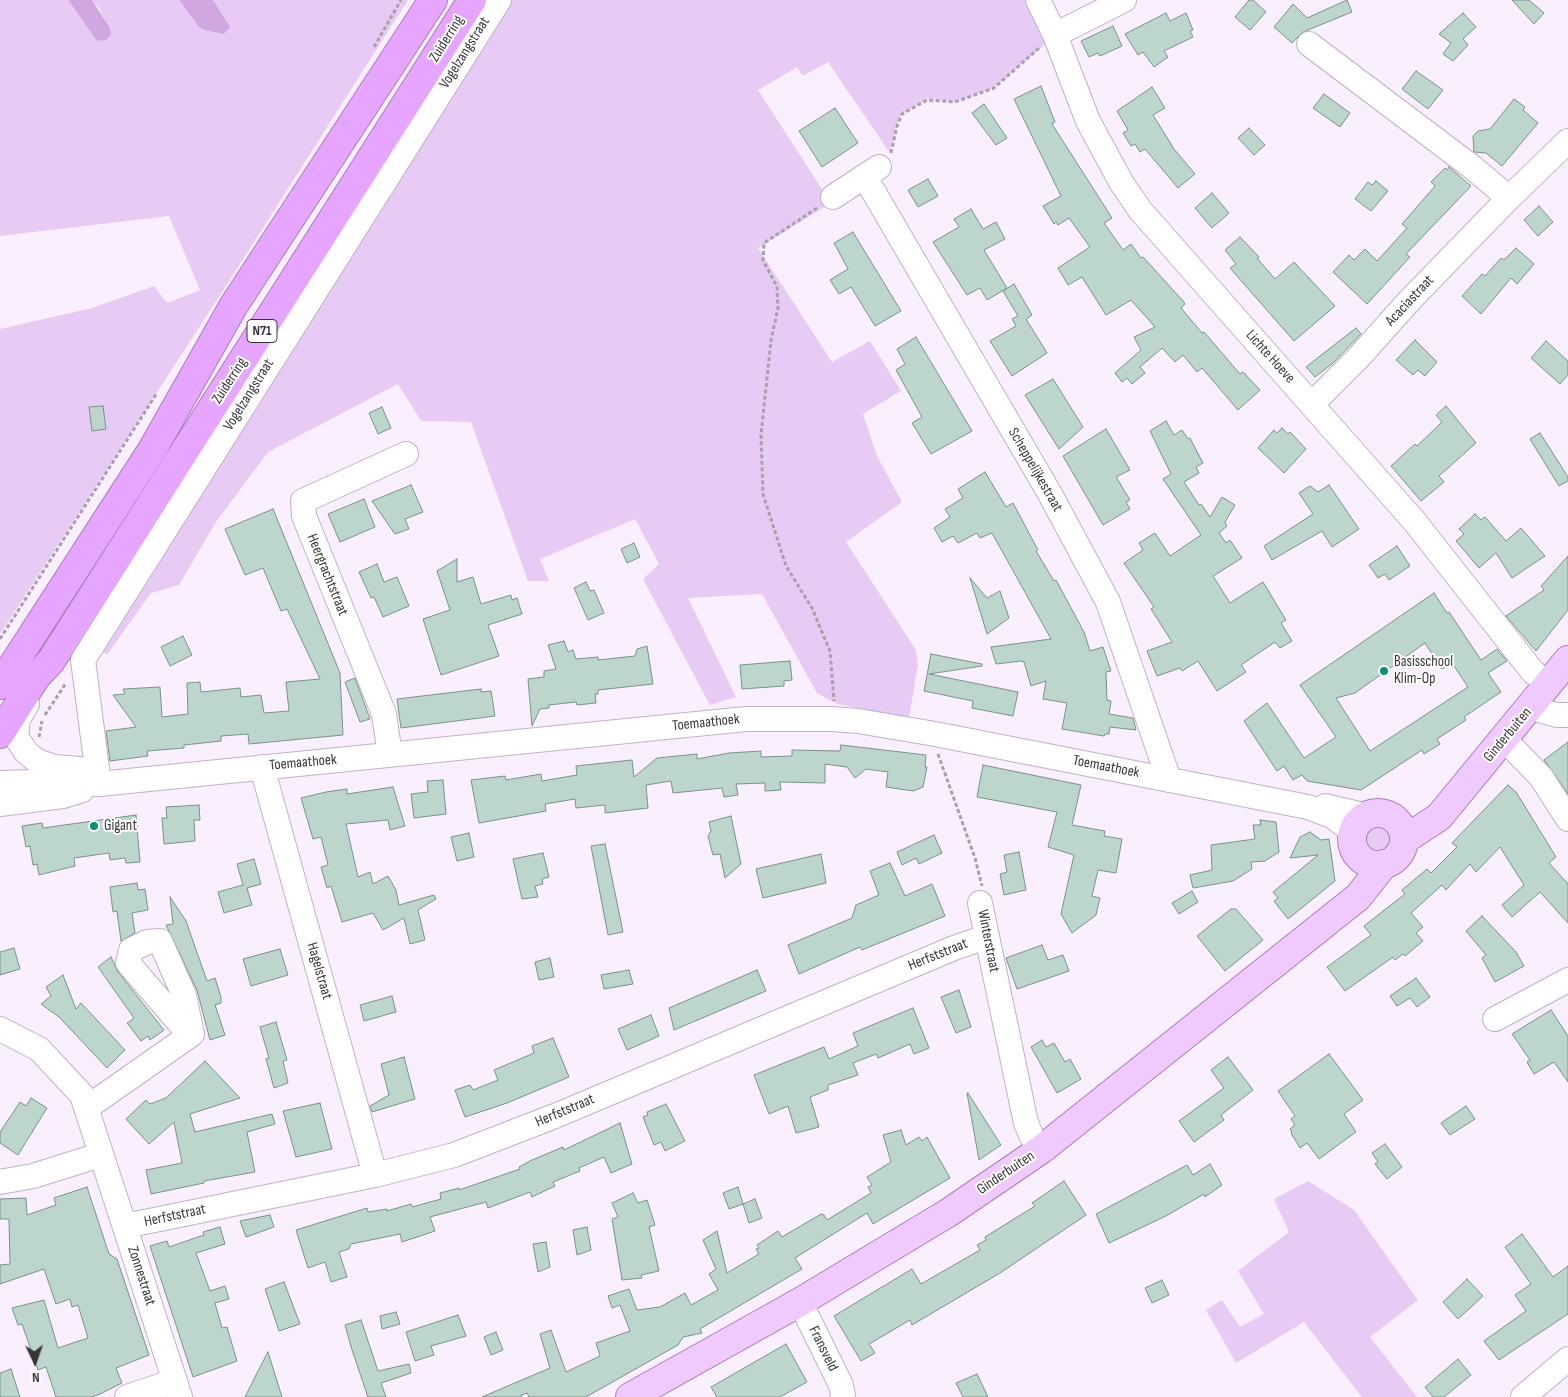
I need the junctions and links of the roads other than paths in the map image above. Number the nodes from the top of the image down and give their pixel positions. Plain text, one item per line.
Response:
1 (433, 0) edge
2 (472, 0) edge
3 (499, 0) edge
4 (1038, 0) edge
5 (1124, 0) edge
6 (1055, 35) junction
7 (1309, 44) dead end
8 (1568, 141) edge
9 (833, 197) road end
10 (1509, 198) junction
11 (1312, 404) junction
12 (406, 454) dead end
13 (1568, 660) edge
14 (51, 661) junction
15 (1549, 684) junction
16 (0, 685) edge
17 (1531, 708) junction
18 (1568, 715) edge
19 (0, 734) edge
20 (1504, 739) junction
21 (390, 755) junction
22 (262, 767) junction
23 (1169, 780) junction
24 (0, 783) edge
25 (99, 784) junction
26 (0, 804) edge
27 (1568, 819) edge
28 (1360, 824) junction
29 (1401, 831) junction
30 (1374, 862) junction
31 (980, 904) road end
32 (986, 937) junction
33 (1568, 980) edge
34 (1495, 1019) dead end
35 (0, 1029) edge
36 (192, 1034) dead end
37 (88, 1107) junction
38 (1042, 1149) junction
39 (100, 1155) junction
40 (375, 1175) junction
41 (0, 1182) edge
42 (125, 1226) junction
43 (800, 1302) junction
44 (1568, 1359) edge
45 (178, 1389) edge
46 (127, 1397) edge
47 (630, 1397) edge
48 (843, 1397) edge
49 (1523, 1397) edge

1 - 16 highway, N71
2 - 14 highway, Zuiderring / N71
3 - 25 street, Vogelzangstraat
4 - 6 street, Lichte Hoeve
5 - 6 street
6 - 11 street, Lichte Hoeve
7 - 10 street
8 - 10 street, Acaciastraat
9 - 23 street, Scheppelijkestraat
10 - 11 street, Acaciastraat
11 - 15 street, Lichte Hoeve
12 - 21 street, Heergrachtstraat
13 - 15 main road, Ginderbuiten
14 - 19 highway, Zuiderring / N71
14 - 25 street
15 - 17 main road, Ginderbuiten
17 - 18 street
17 - 20 main road, Ginderbuiten
20 - 27 street
20 - 29 main road, Ginderbuiten
21 - 22 street, Toemaathoek
21 - 23 street, Toemaathoek
22 - 25 street, Toemaathoek
22 - 40 street, Hagelstraat
23 - 28 street, Toemaathoek
24 - 25 street, Toemaathoek
25 - 26 street, Toemaathoek
28 - 29 main road
28 - 30 main road
29 - 30 main road, Ginderbuiten
30 - 38 main road, Ginderbuiten
31 - 32 street, Winterstraat
32 - 38 street, Winterstraat
32 - 40 street, Herfststraat
33 - 34 street
35 - 37 street, Zonnestraat
36 - 37 street
37 - 39 street, Zonnestraat
38 - 43 main road, Ginderbuiten
39 - 41 street
39 - 42 street, Zonnestraat
40 - 42 street, Herfststraat
42 - 45 street, Zonnestraat
43 - 47 main road, Ginderbuiten
43 - 48 street, Fransveld
44 - 49 street
45 - 46 street

